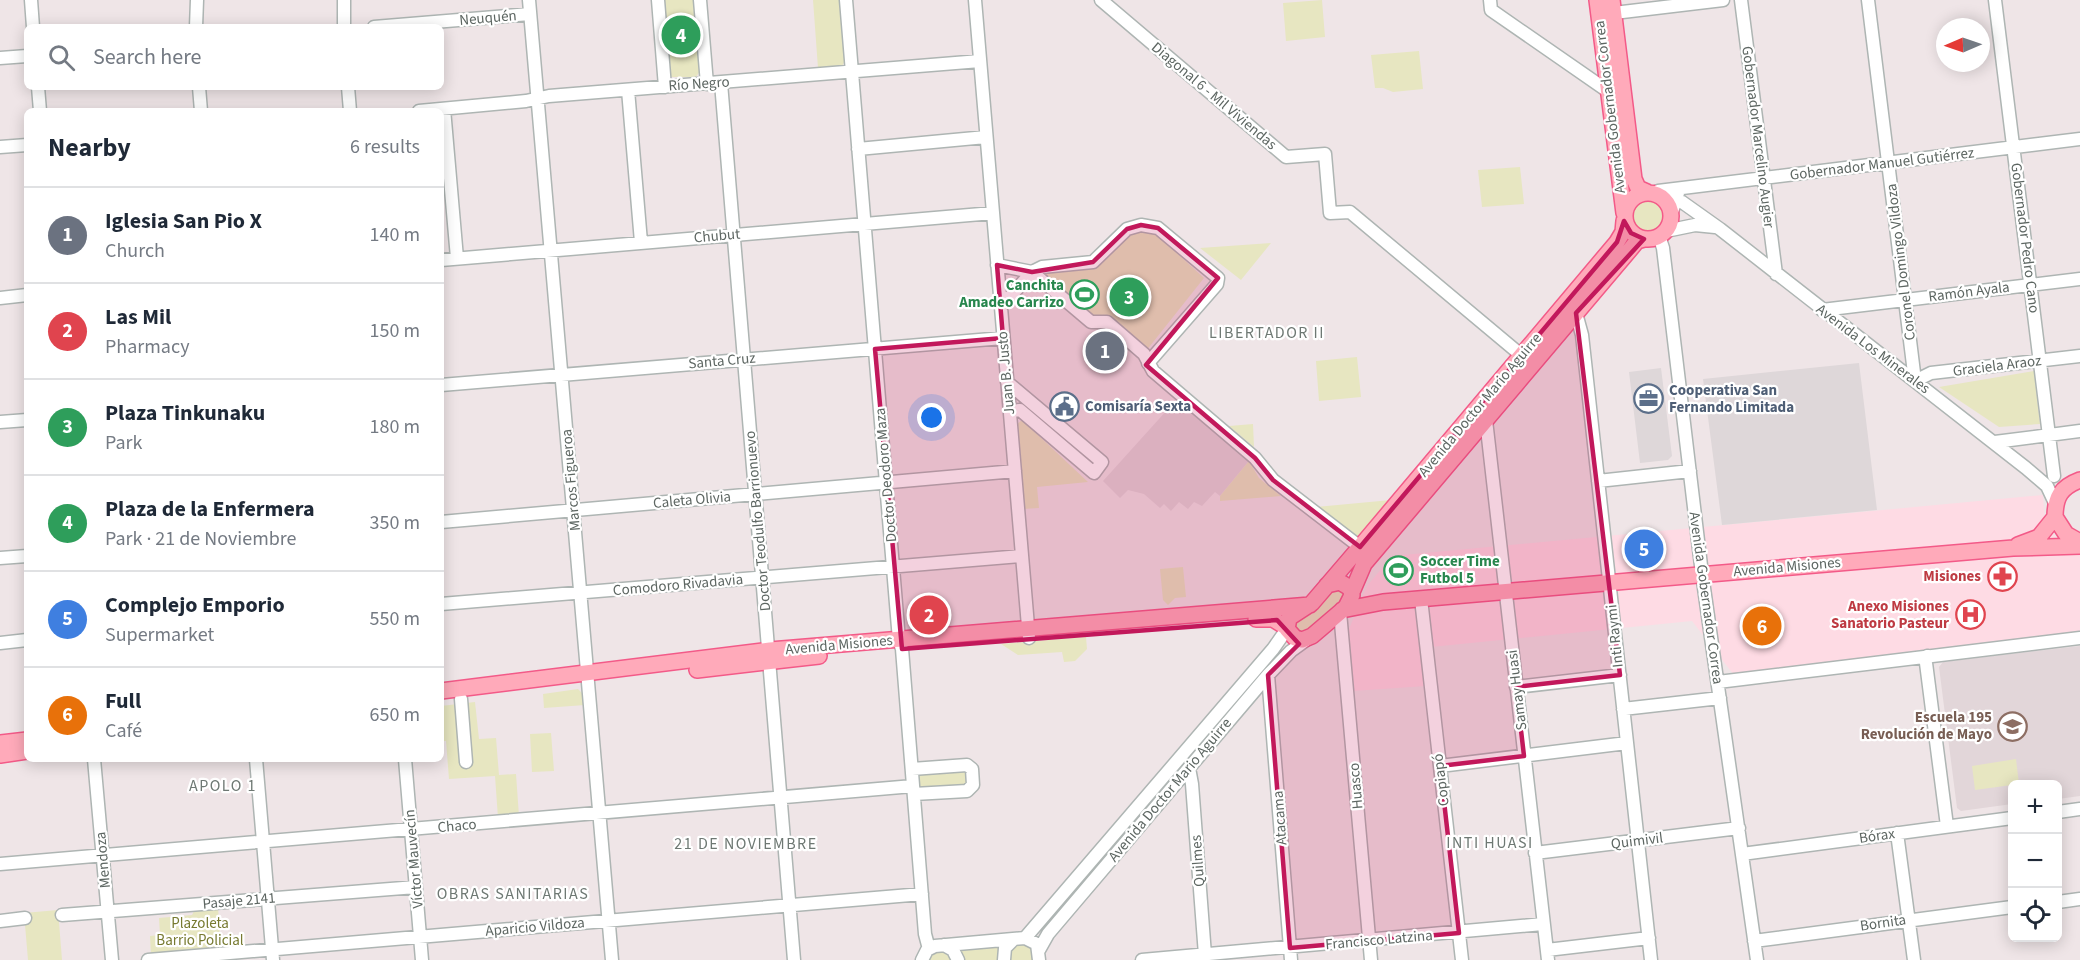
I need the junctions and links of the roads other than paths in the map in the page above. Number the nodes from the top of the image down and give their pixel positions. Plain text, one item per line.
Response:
1 (31, 0) edge
2 (197, 0) edge
3 (344, 0) edge
4 (529, 0) edge
5 (658, 0) edge
6 (700, 0) edge
7 (846, 0) edge
8 (975, 0) edge
9 (1101, 0) edge
10 (1114, 0) edge
11 (1490, 0) edge
12 (1597, 0) edge
13 (1723, 0) edge
14 (1741, 0) edge
15 (1868, 0) edge
16 (1995, 0) edge
17 (1613, 7) edge
18 (1115, 13) junction
19 (530, 14) junction
20 (33, 24) edge
21 (196, 24) edge
22 (344, 24) edge
23 (410, 24) edge
24 (24, 56) edge
25 (0, 58) edge
26 (980, 62) junction
27 (852, 73) junction
28 (721, 83) junction
29 (707, 84) junction
30 (665, 87) junction
31 (38, 90) edge
32 (199, 90) edge
33 (348, 90) edge
34 (628, 90) junction
35 (1608, 93) junction
36 (538, 98) junction
37 (1624, 100) junction
38 (40, 108) edge
39 (201, 108) edge
40 (350, 108) edge
41 (444, 109) joint
42 (987, 137) junction
43 (2080, 140) edge
44 (24, 145) edge
45 (0, 147) edge
46 (2014, 148) junction
47 (858, 149) junction
48 (1889, 163) junction
49 (1764, 178) junction
50 (1683, 188) junction
51 (1651, 193) junction
52 (1675, 199) junction
53 (993, 213) junction
54 (1671, 215) junction
55 (1624, 217) junction
56 (864, 224) junction
57 (1720, 229) junction
58 (1663, 233) junction
59 (734, 235) junction
60 (1644, 239) junction
61 (641, 242) junction
62 (551, 251) junction
63 (457, 258) junction
64 (444, 260) edge
65 (997, 265) junction
66 (1032, 272) junction
67 (1776, 274) junction
68 (2080, 279) edge
69 (2031, 285) junction
70 (24, 295) edge
71 (0, 298) edge
72 (1907, 300) junction
73 (1001, 307) junction
74 (1822, 310) junction
75 (1576, 313) junction
76 (1003, 338) junction
77 (875, 349) junction
78 (1521, 355) junction
79 (2080, 356) edge
80 (745, 359) junction
81 (2040, 361) junction
82 (1148, 363) junction
83 (562, 375) junction
84 (1915, 381) junction
85 (1007, 382) junction
86 (444, 385) edge
87 (1010, 411) junction
88 (24, 420) edge
89 (1486, 420) junction
90 (0, 422) edge
91 (2080, 431) edge
92 (2049, 435) junction
93 (1995, 442) junction
94 (2026, 468) junction
95 (1015, 471) junction
96 (1690, 471) junction
97 (2054, 476) junction
98 (2080, 479) edge
99 (1598, 481) junction
100 (887, 484) junction
101 (756, 495) junction
102 (574, 510) junction
103 (2055, 510) junction
104 (444, 522) edge
105 (2080, 544) edge
106 (1360, 547) junction
107 (2013, 548) junction
108 (24, 556) edge
109 (1022, 556) junction
110 (0, 558) edge
111 (893, 566) junction
112 (1702, 574) junction
113 (763, 577) junction
114 (1609, 583) junction
115 (1327, 585) junction
116 (1352, 592) junction
117 (1505, 592) junction
118 (581, 594) junction
119 (1421, 600) junction
120 (1383, 602) junction
121 (444, 604) edge
122 (1310, 605) junction
123 (1341, 611) junction
124 (1286, 628) junction
125 (1028, 634) junction
126 (1309, 638) junction
127 (2080, 638) edge
128 (24, 640) edge
129 (0, 643) edge
130 (900, 644) junction
131 (770, 656) junction
132 (1927, 656) junction
133 (1268, 675) junction
134 (1620, 675) junction
135 (588, 678) junction
136 (1718, 682) junction
137 (1516, 687) junction
138 (444, 691) edge
139 (1720, 698) junction
140 (461, 699) junction
141 (444, 701) edge
142 (1623, 709) junction
143 (24, 740) edge
144 (0, 743) edge
145 (1627, 743) junction
146 (24, 751) edge
147 (0, 755) edge
148 (1524, 756) junction
149 (94, 762) edge
150 (256, 762) edge
151 (405, 762) edge
152 (466, 762) dead end
153 (1440, 766) junction
154 (1189, 768) junction
155 (912, 769) junction
156 (913, 790) junction
157 (782, 796) junction
158 (2080, 809) edge
159 (2062, 811) edge
160 (600, 814) junction
161 (2080, 814) edge
162 (2008, 819) edge
163 (1947, 826) junction
164 (1739, 828) junction
165 (411, 829) junction
166 (1897, 833) junction
167 (1638, 841) junction
168 (263, 842) junction
169 (1535, 853) junction
170 (1742, 854) junction
171 (103, 855) junction
172 (0, 864) edge
173 (416, 887) junction
174 (922, 894) junction
175 (267, 898) junction
176 (2080, 899) edge
177 (2062, 901) edge
178 (789, 905) junction
179 (2008, 908) edge
180 (108, 911) junction
181 (63, 915) dead end
182 (24, 918) dead end
183 (1908, 920) junction
184 (0, 921) edge
185 (609, 921) junction
186 (1544, 924) junction
187 (1459, 933) junction
188 (420, 937) junction
189 (1649, 938) junction
190 (1019, 939) junction
191 (1369, 941) junction
192 (1754, 941) junction
193 (944, 945) junction
194 (1290, 954) edge
195 (272, 955) edge
196 (1039, 955) edge
197 (1205, 955) junction
198 (1547, 955) edge
199 (923, 956) edge
200 (208, 958) edge
201 (112, 960) edge
202 (148, 960) edge
203 (422, 960) edge
204 (612, 960) edge
205 (794, 960) edge
206 (958, 960) edge
207 (1004, 960) edge
208 (1142, 960) edge
209 (1371, 960) edge
210 (1462, 960) edge
211 (1651, 960) edge
212 (1756, 960) edge
213 (1914, 960) edge

1 - 20 street
2 - 21 street
3 - 22 street
4 - 19 street, Marcos Figueroa
5 - 30 street
6 - 29 street
7 - 27 street, Doctor Deodoro Maza
8 - 26 street, Juan B. Justo
9 - 18 street, Diagonal 6 - Mil Viviendas
10 - 18 street
11 - 35 street
12 - 35 main road, Avenida Gobernador Correa
13 - 17 street
14 - 49 street, Gobernador Marcelino Augier
15 - 48 street, Coronel Domingo Vildoza
16 - 46 street, Gobernador Pedro Cano
17 - 37 main road, Avenida Gobernador Correa
18 - 78 street, Diagonal 6 - Mil Viviendas
19 - 23 street, Neuquén
19 - 36 street, Marcos Figueroa
24 - 25 street
26 - 27 street, Río Negro
26 - 42 street, Juan B. Justo
27 - 28 street, Río Negro
27 - 47 street, Doctor Deodoro Maza
28 - 29 street, Río Negro
28 - 59 street, Doctor Teodulfo Barrionuevo
29 - 30 street, Río Negro
30 - 34 street, Río Negro
31 - 38 street
32 - 39 street
33 - 40 street
34 - 36 street, Río Negro
34 - 61 street
35 - 37 street
35 - 55 main road, Avenida Gobernador Correa
36 - 41 street, Río Negro
36 - 62 street, Marcos Figueroa
37 - 51 main road, Avenida Gobernador Correa
41 - 63 street
42 - 47 street
42 - 53 street, Juan B. Justo
43 - 46 street, Gobernador Manuel Gutiérrez
44 - 45 street
46 - 48 street, Gobernador Manuel Gutiérrez
46 - 69 street, Gobernador Pedro Cano
47 - 56 street, Doctor Deodoro Maza
48 - 49 street, Gobernador Manuel Gutiérrez
48 - 72 street, Coronel Domingo Vildoza
49 - 50 street, Gobernador Manuel Gutiérrez
49 - 67 street, Gobernador Marcelino Augier
50 - 51 street, Gobernador Manuel Gutiérrez
50 - 52 street
51 - 52 street, Avenida Los Minerales
51 - 54 main road
51 - 55 main road
52 - 54 street
52 - 57 street, Avenida Los Minerales
53 - 56 street, Chubut
53 - 65 street, Juan B. Justo
54 - 58 main road
55 - 60 main road
55 - 78 main road, Avenida Doctor Mario Aguirre
56 - 59 street, Chubut
56 - 77 street, Doctor Deodoro Maza
57 - 58 street
57 - 67 street, Avenida Los Minerales
58 - 60 main road
58 - 96 street, Avenida Gobernador Correa
59 - 61 street, Chubut
59 - 80 street, Doctor Teodulfo Barrionuevo
60 - 75 main road, Avenida Doctor Mario Aguirre
61 - 62 street, Chubut
62 - 63 street, Chubut
62 - 83 street, Marcos Figueroa
63 - 64 street, Chubut
65 - 66 street
65 - 73 street, Juan B. Justo
66 - 73 street
66 - 82 street
66 - 82 street
67 - 74 street, Avenida Los Minerales
68 - 69 street, Ramón Ayala
69 - 72 street, Ramón Ayala
69 - 81 street, Gobernador Pedro Cano
70 - 71 street
72 - 74 street, Ramón Ayala
72 - 84 street, Coronel Domingo Vildoza
73 - 76 street, Juan B. Justo
74 - 84 street, Avenida Los Minerales
75 - 89 main road, Avenida Doctor Mario Aguirre
75 - 99 street, Inti Raymi
76 - 77 street, Santa Cruz
76 - 85 street, Juan B. Justo
77 - 80 street, Santa Cruz
77 - 100 street, Doctor Deodoro Maza
78 - 106 main road, Avenida Doctor Mario Aguirre
79 - 81 street, Graciela Araoz
80 - 83 street, Santa Cruz
80 - 101 street, Doctor Teodulfo Barrionuevo
81 - 84 street, Graciela Araoz
81 - 92 street, Gobernador Pedro Cano
82 - 106 street
83 - 86 street, Santa Cruz
83 - 102 street, Marcos Figueroa
84 - 93 street, Avenida Los Minerales
85 - 87 street, Juan B. Justo
85 - 87 street
87 - 95 street, Juan B. Justo
88 - 90 street
89 - 116 main road, Avenida Doctor Mario Aguirre
89 - 117 street, Samay Huasi
91 - 92 street
92 - 93 street
92 - 97 street, Gobernador Pedro Cano
93 - 94 street, Avenida Los Minerales
94 - 97 street, Avenida Los Minerales
94 - 103 street, Avenida Los Minerales
95 - 100 street, Caleta Olivia
95 - 109 street, Juan B. Justo
96 - 99 street
96 - 112 street, Avenida Gobernador Correa
97 - 98 street, Avenida Los Minerales
98 - 103 main road, Avenida Misiones
99 - 114 street, Inti Raymi
100 - 101 street, Caleta Olivia
100 - 111 street, Doctor Deodoro Maza
101 - 102 street, Caleta Olivia
101 - 113 street, Doctor Teodulfo Barrionuevo
102 - 104 street, Caleta Olivia
102 - 118 street, Marcos Figueroa
103 - 105 main road
103 - 107 main road, Avenida Misiones
105 - 107 main road, Avenida Misiones
106 - 115 main road, Avenida Doctor Mario Aguirre
107 - 112 main road, Avenida Misiones
108 - 110 street
109 - 111 street, Comodoro Rivadavia
109 - 125 street, Juan B. Justo
111 - 113 street, Comodoro Rivadavia
111 - 130 street, Doctor Deodoro Maza
112 - 114 main road, Avenida Misiones
112 - 136 street, Avenida Gobernador Correa
113 - 118 street, Comodoro Rivadavia
113 - 131 street, Doctor Teodulfo Barrionuevo
114 - 117 main road, Avenida Misiones
114 - 134 street, Inti Raymi
115 - 116 main road, Avenida Misiones
115 - 122 main road, Avenida Doctor Mario Aguirre
116 - 120 main road, Avenida Misiones
116 - 123 main road, Avenida Doctor Mario Aguirre
117 - 119 main road, Avenida Misiones
117 - 137 street, Samay Huasi
118 - 121 street, Comodoro Rivadavia
118 - 135 street, Marcos Figueroa
119 - 120 main road, Avenida Misiones
119 - 153 street, Copiapó
120 - 123 main road, Avenida Misiones
122 - 124 main road, Avenida Doctor Mario Aguirre
122 - 125 main road, Avenida Misiones
123 - 126 main road
123 - 191 street, Huasco
124 - 125 main road, Avenida Misiones
124 - 126 main road, Avenida Misiones
124 - 190 street, Avenida Doctor Mario Aguirre
125 - 130 main road, Avenida Misiones
126 - 133 street, Avenida Doctor Mario Aguirre
127 - 132 street
128 - 129 street
130 - 131 main road, Avenida Misiones
130 - 155 street, Doctor Deodoro Maza
131 - 135 main road, Avenida Misiones
131 - 157 street, Doctor Teodulfo Barrionuevo
132 - 136 street
132 - 163 street
133 - 154 street, Avenida Doctor Mario Aguirre
133 - 194 street, Atacama
134 - 137 street
134 - 142 street, Inti Raymi
135 - 138 main road, Avenida Misiones
135 - 140 main road, Avenida Misiones
135 - 160 street, Marcos Figueroa
136 - 139 street, Avenida Gobernador Correa
137 - 148 street, Samay Huasi
139 - 142 street
139 - 164 street, Avenida Gobernador Correa
140 - 141 main road, Avenida Misiones
140 - 152 street
142 - 145 street, Inti Raymi
143 - 144 main road
145 - 148 street
145 - 167 street, Inti Raymi
146 - 147 main road
148 - 153 street
148 - 169 street, Samay Huasi
149 - 171 street, Mendoza
150 - 168 street
151 - 165 street, Víctor Mauvecín
153 - 187 street, Copiapó
154 - 196 street, Avenida Doctor Mario Aguirre
154 - 197 street, Quilmes
155 - 156 street, Doctor Deodoro Maza
155 - 156 street, Chaco
156 - 157 street, Chaco
156 - 174 street, Doctor Deodoro Maza
157 - 160 street, Chaco
157 - 178 street, Doctor Teodulfo Barrionuevo
158 - 159 street
158 - 161 street
160 - 165 street, Chaco
160 - 185 street, Marcos Figueroa
162 - 163 street, Bórax
163 - 166 street, Bórax
164 - 167 street, Quimivil
164 - 170 street, Avenida Gobernador Correa
165 - 168 street, Chaco
165 - 173 street, Víctor Mauvecín
166 - 170 street, Bórax
166 - 183 street
167 - 169 street, Quimivil
167 - 189 street, Inti Raymi
168 - 171 street, Chaco
168 - 175 street
169 - 186 street, Samay Huasi
170 - 192 street, Avenida Gobernador Correa
171 - 172 street, Chaco
171 - 180 street, Mendoza
173 - 175 street, Pasaje 2141
173 - 188 street, Víctor Mauvecín
174 - 178 street, Aparicio Vildoza
174 - 199 street, Doctor Deodoro Maza
175 - 180 street, Pasaje 2141
175 - 195 street
176 - 177 street
178 - 185 street, Aparicio Vildoza
178 - 205 street, Doctor Teodulfo Barrionuevo
179 - 183 street, Bornita
180 - 181 street, Pasaje 2141
180 - 201 street, Mendoza
182 - 184 street
183 - 192 street, Bornita
183 - 213 street
185 - 188 street, Aparicio Vildoza
185 - 204 street, Marcos Figueroa
186 - 187 street, Francisco Latzina
186 - 198 street, Samay Huasi
187 - 191 street, Francisco Latzina
187 - 210 street, Copiapó
188 - 195 street, Aparicio Vildoza
188 - 203 street, Víctor Mauvecín
189 - 198 street
189 - 211 street, Inti Raymi
190 - 193 street
190 - 196 street
190 - 207 street, Avenida Doctor Mario Aguirre
191 - 194 street, Francisco Latzina
191 - 209 street, Huasco
192 - 212 street, Avenida Gobernador Correa
193 - 199 street
193 - 206 street
194 - 197 street, Francisco Latzina
195 - 200 street, Aparicio Vildoza
197 - 208 street, Francisco Latzina
200 - 202 street, Aparicio Vildoza

